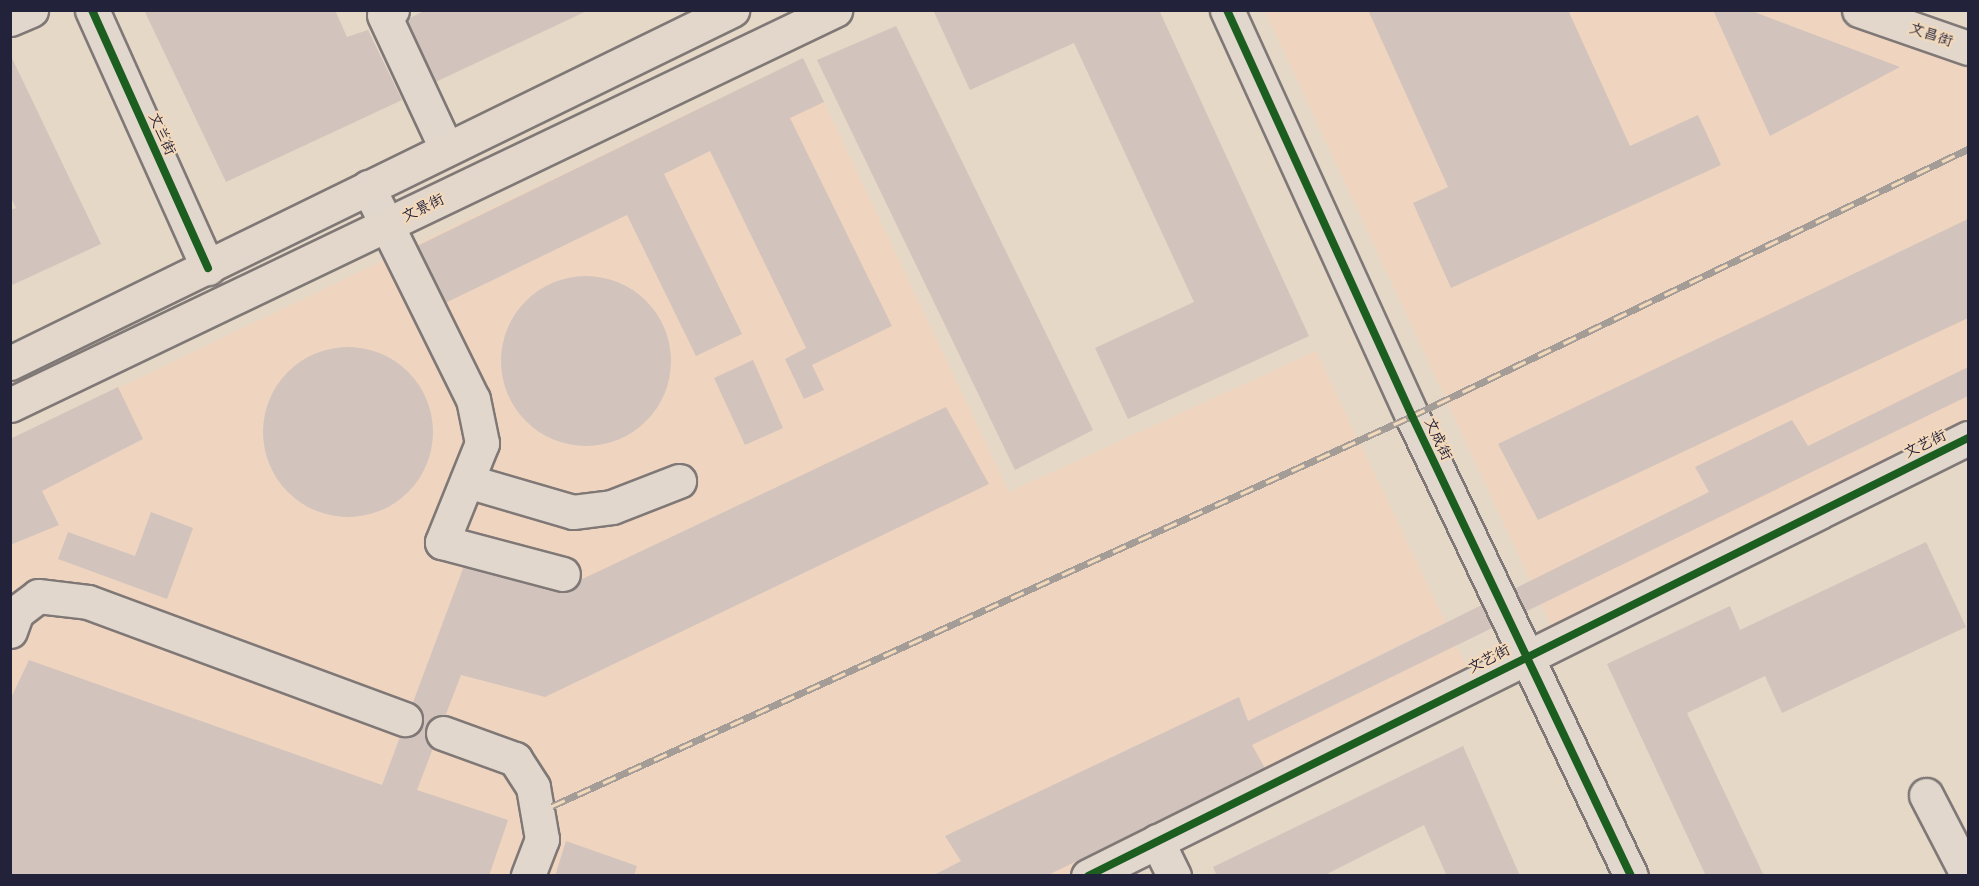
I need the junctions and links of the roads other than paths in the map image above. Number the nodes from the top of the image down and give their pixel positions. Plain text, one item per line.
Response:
1 (31, 10) edge
2 (92, 10) edge
3 (835, 10) edge
4 (1227, 10) edge
5 (1859, 10) edge
6 (386, 12) edge
7 (714, 14) edge
8 (10, 19) edge
9 (1968, 48) edge
10 (446, 148) junction
11 (368, 187) junction
12 (387, 225) junction
13 (208, 268) junction
14 (10, 363) edge
15 (10, 405) edge
16 (1968, 438) edge
17 (467, 481) junction
18 (679, 481) dead end
19 (563, 574) dead end
20 (10, 631) edge
21 (1525, 656) junction
22 (405, 719) dead end
23 (443, 733) dead end
24 (1926, 795) dead end
25 (1157, 841) junction
26 (528, 876) edge
27 (1088, 876) edge
28 (1174, 876) edge
29 (1631, 876) edge
30 (1968, 876) edge

1 - 8 street
2 - 13 street, 文兰街
3 - 12 main road, 文景街
4 - 21 street, 文成街
5 - 9 main road, 文昌街
6 - 10 street
7 - 10 main road
10 - 11 main road
11 - 12 street
11 - 13 main road
12 - 15 main road, 文景街
12 - 17 street
13 - 14 main road
16 - 21 street, 文艺街
17 - 18 street
17 - 19 street
20 - 22 street
21 - 25 street, 文艺街
21 - 29 street, 文成街
23 - 26 street
24 - 30 street
25 - 27 street, 文艺街
25 - 28 street

